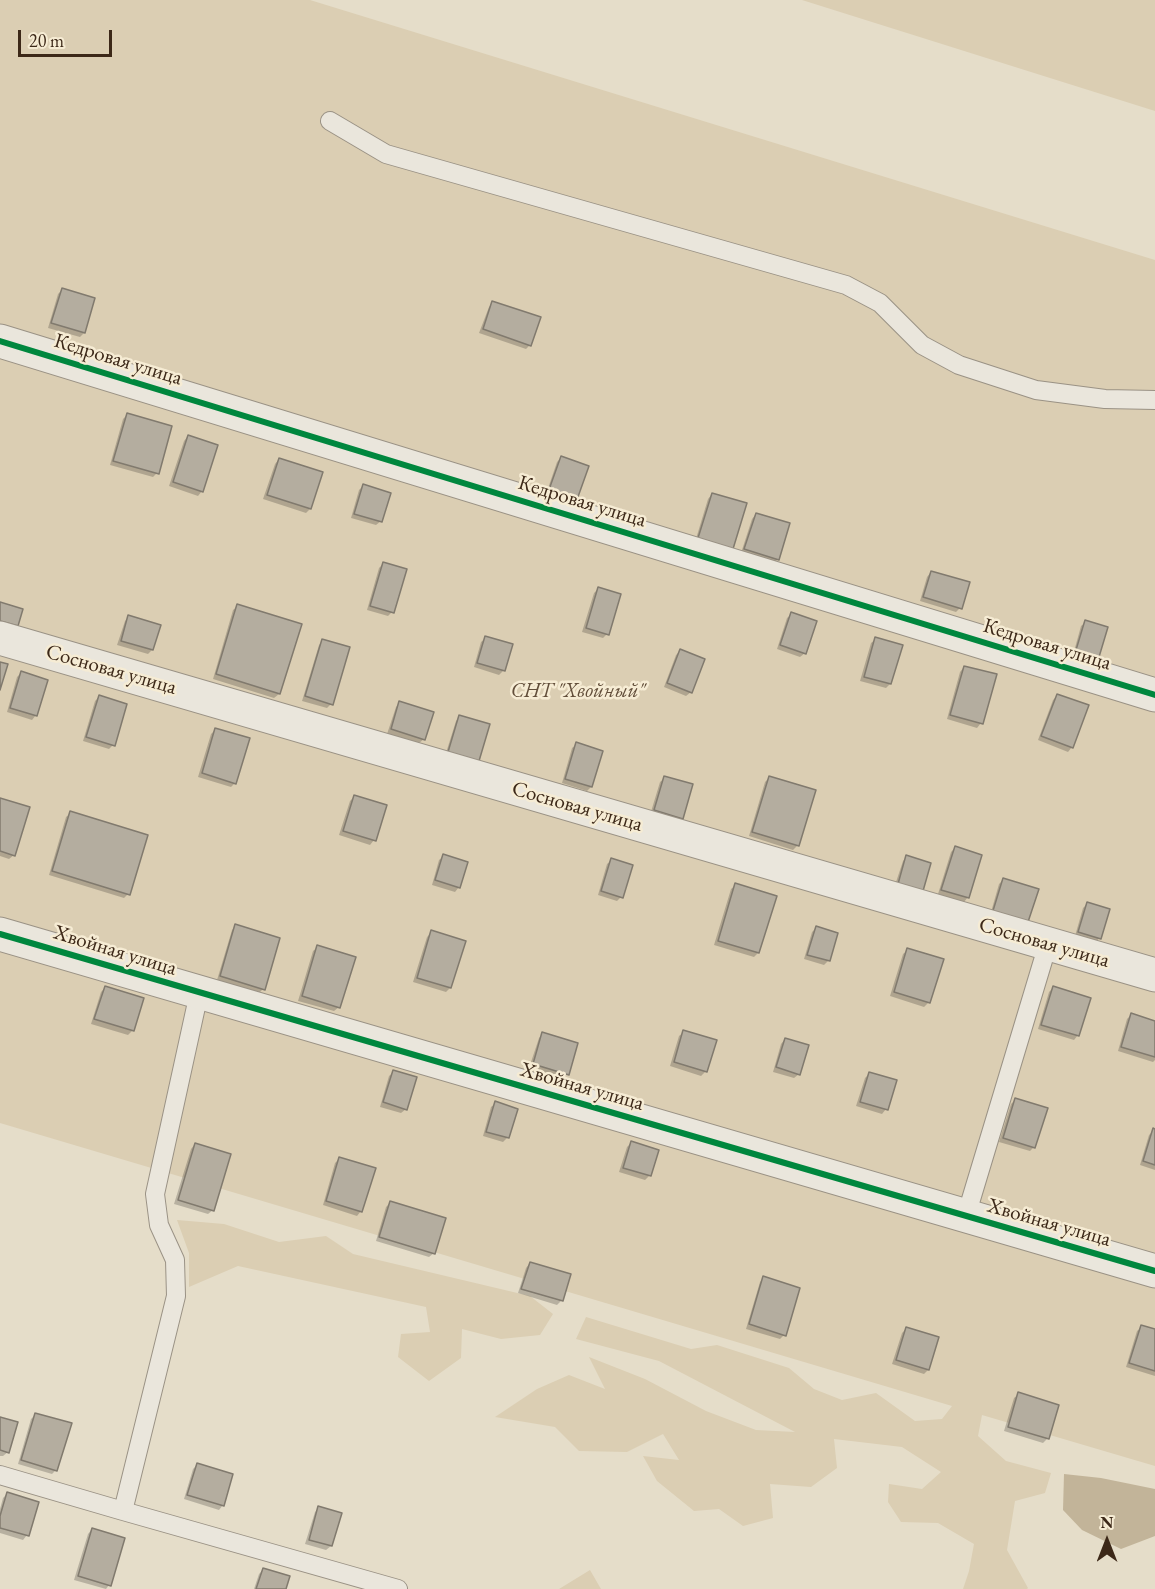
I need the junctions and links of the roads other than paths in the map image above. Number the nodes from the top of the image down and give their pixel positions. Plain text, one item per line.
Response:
1 (330, 121) dead end
2 (0, 341) edge
3 (1155, 400) edge
4 (0, 638) edge
5 (1155, 695) edge
6 (0, 934) edge
7 (1048, 944) junction
8 (1155, 975) edge
9 (199, 993) junction
10 (966, 1216) junction
11 (1155, 1271) edge
12 (0, 1476) edge
13 (123, 1511) junction
14 (398, 1589) edge

1 - 3 lane
2 - 5 street, Кедровая улица
4 - 7 street, Сосновая улица
6 - 9 street, Хвойная улица
7 - 8 street, Сосновая улица
7 - 10 lane
9 - 10 street, Хвойная улица
9 - 13 lane
10 - 11 street, Хвойная улица
12 - 13 lane
13 - 14 lane

